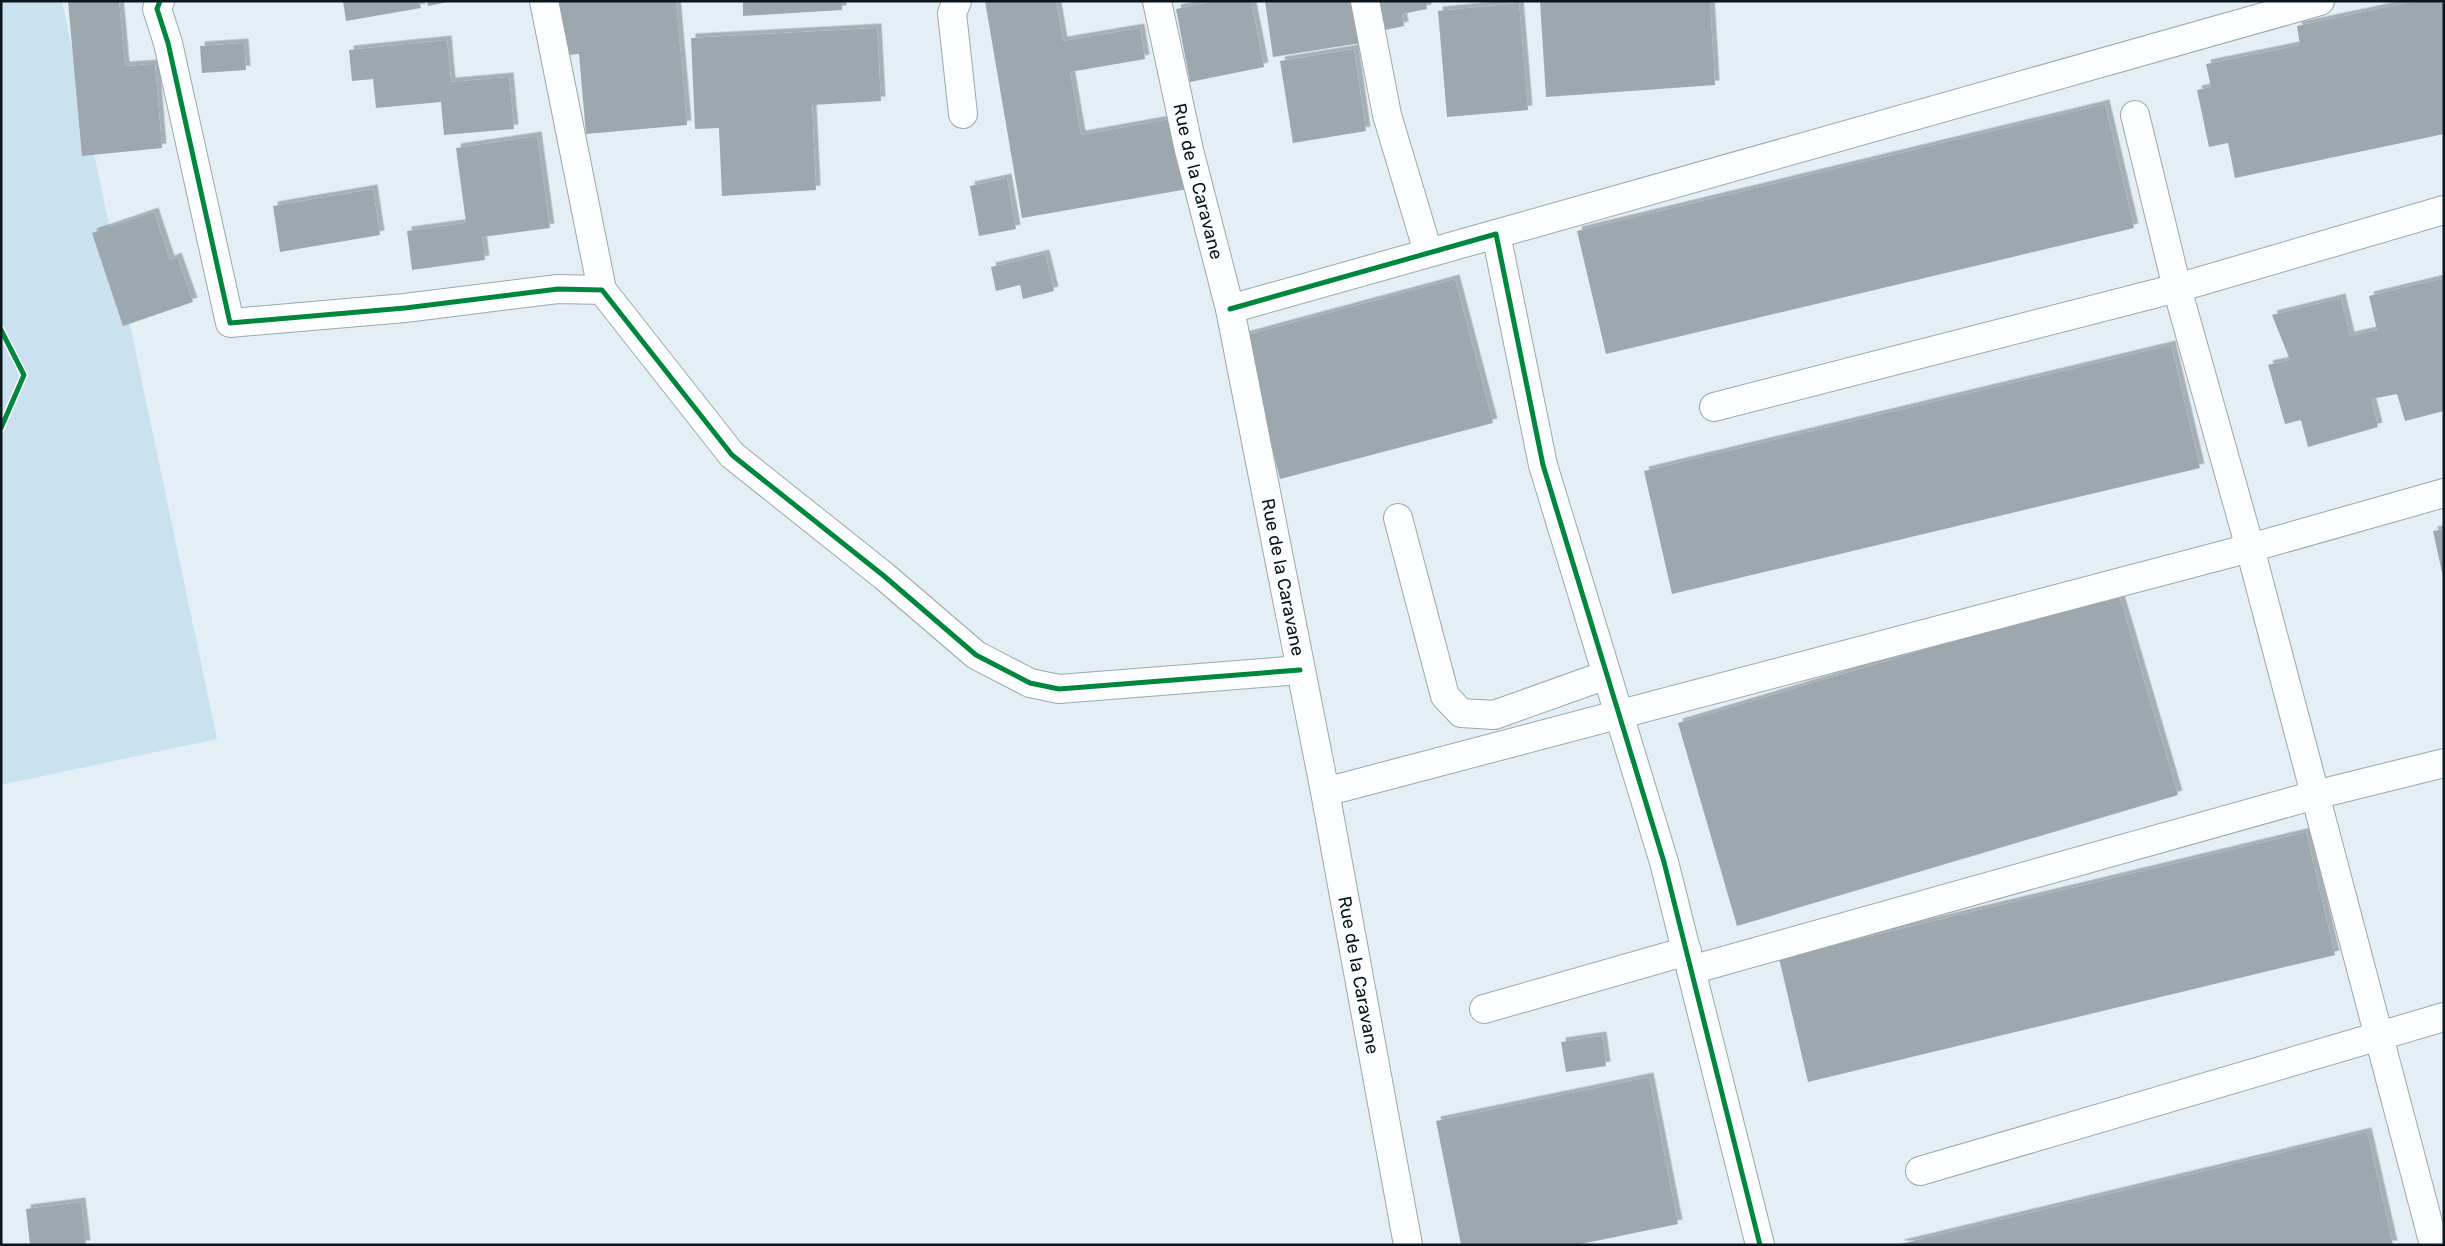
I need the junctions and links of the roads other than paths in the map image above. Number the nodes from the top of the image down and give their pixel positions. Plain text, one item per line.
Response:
1 (160, 1) edge
2 (544, 1) edge
3 (957, 1) edge
4 (1157, 1) edge
5 (1365, 1) edge
6 (2320, 1) edge
7 (963, 114) dead end
8 (2135, 115) dead end
9 (2444, 210) edge
10 (1496, 234) junction
11 (1428, 252) junction
12 (2177, 288) junction
13 (602, 290) junction
14 (1230, 309) junction
15 (1714, 407) dead end
16 (2444, 494) edge
17 (1398, 518) dead end
18 (2250, 548) junction
19 (1300, 670) junction
20 (1606, 675) junction
21 (1618, 715) junction
22 (2444, 762) edge
23 (1325, 792) junction
24 (2314, 795) junction
25 (1689, 960) junction
26 (1484, 1009) dead end
27 (2444, 1017) edge
28 (2380, 1036) junction
29 (1920, 1171) dead end
30 (1408, 1245) edge
31 (1760, 1245) edge
32 (2434, 1245) edge

1 - 13 street
2 - 13 street
3 - 7 street
4 - 14 street, Rue de la Caravane
5 - 11 street
6 - 10 street
8 - 12 street
9 - 12 street
10 - 11 street
10 - 20 street
11 - 14 street
12 - 15 street
12 - 18 street
13 - 19 street
14 - 19 street, Rue de la Caravane
16 - 18 street
17 - 20 street
18 - 21 street
18 - 24 street
19 - 23 street, Rue de la Caravane
20 - 21 street
21 - 23 street
21 - 25 street
22 - 24 street
23 - 30 street, Rue de la Caravane
24 - 25 street
24 - 28 street
25 - 26 street
25 - 31 street
27 - 28 street
28 - 29 street
28 - 32 street

